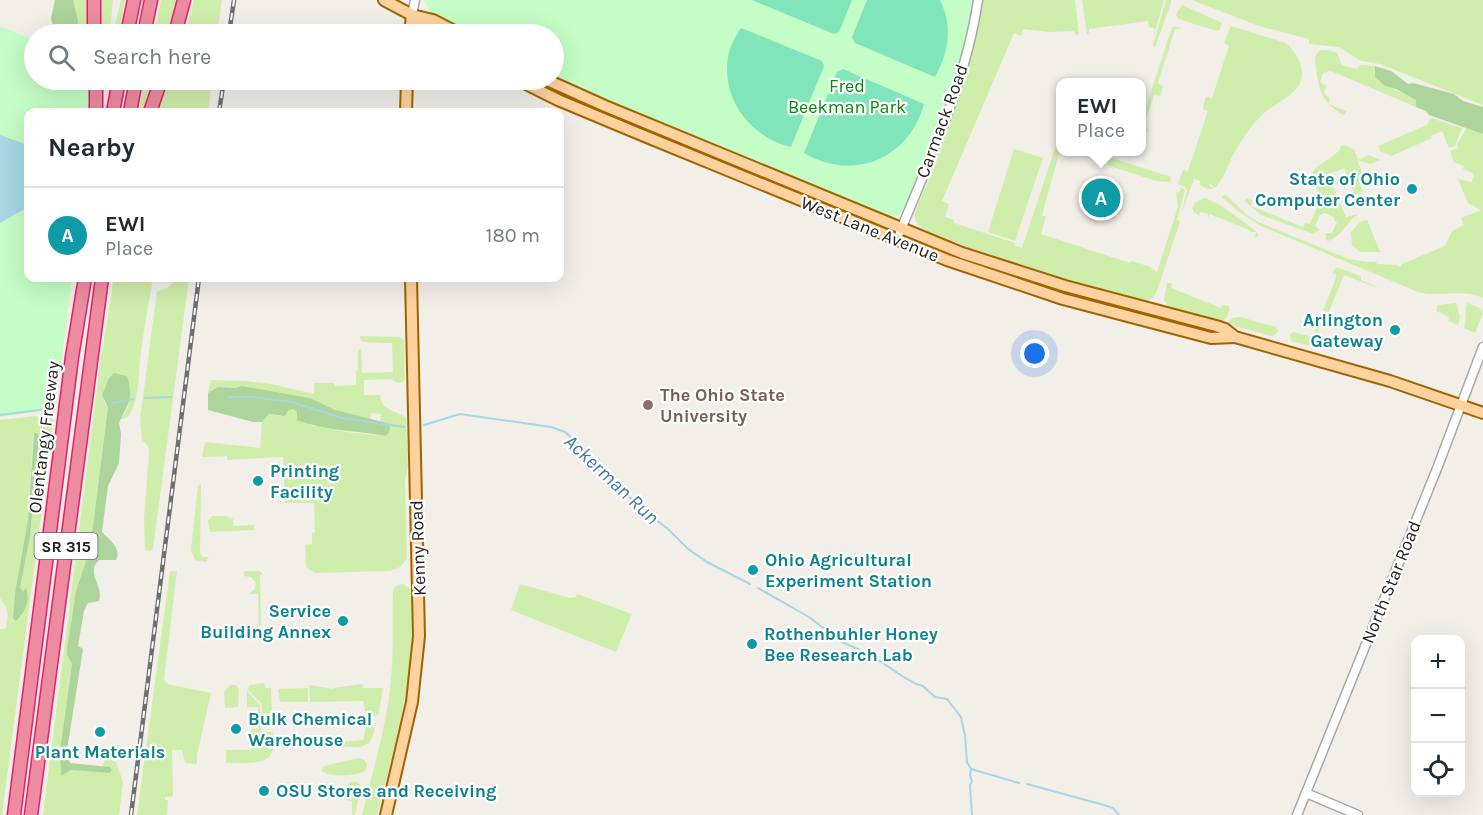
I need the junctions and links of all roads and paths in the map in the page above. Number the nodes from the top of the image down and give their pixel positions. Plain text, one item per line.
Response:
1 (94, 0) edge
2 (134, 0) edge
3 (151, 0) edge
4 (184, 0) edge
5 (384, 0) edge
6 (415, 0) edge
7 (978, 0) edge
8 (412, 15) junction
9 (94, 24) edge
10 (129, 24) edge
11 (146, 24) edge
12 (178, 24) edge
13 (411, 24) edge
14 (422, 24) edge
15 (441, 24) edge
16 (564, 88) edge
17 (96, 90) edge
18 (117, 90) edge
19 (134, 90) edge
20 (158, 90) edge
21 (407, 90) edge
22 (539, 90) edge
23 (96, 108) edge
24 (114, 108) edge
25 (131, 108) edge
26 (151, 108) edge
27 (406, 108) edge
28 (899, 234) junction
29 (81, 282) edge
30 (84, 282) edge
31 (101, 282) edge
32 (411, 282) edge
33 (1483, 347) edge
34 (72, 357) junction
35 (1461, 405) junction
36 (1483, 413) edge
37 (1306, 793) junction
38 (14, 815) edge
39 (31, 815) edge
40 (386, 815) edge
41 (1297, 815) edge
42 (1358, 815) edge

1 - 9 highway
2 - 10 highway
3 - 11 highway
4 - 12 highway
5 - 8 main road
6 - 8 street
7 - 28 street, Carmack Road
8 - 13 main road
8 - 14 main road
8 - 15 main road
16 - 28 main road, West Lane Avenue
17 - 23 highway
18 - 24 highway
19 - 25 highway
20 - 26 highway
21 - 27 main road
22 - 28 main road, West Lane Avenue
28 - 35 main road, West Lane Avenue
29 - 34 highway
30 - 34 highway, Olentangy Freeway / SR 315
31 - 39 highway, Olentangy Freeway / SR 315
32 - 40 main road, Kenny Road
33 - 35 street, North Star Road
34 - 38 highway, Olentangy Freeway / SR 315
35 - 36 main road, West Lane Avenue
35 - 37 street, North Star Road
37 - 41 street, North Star Road
37 - 42 street

